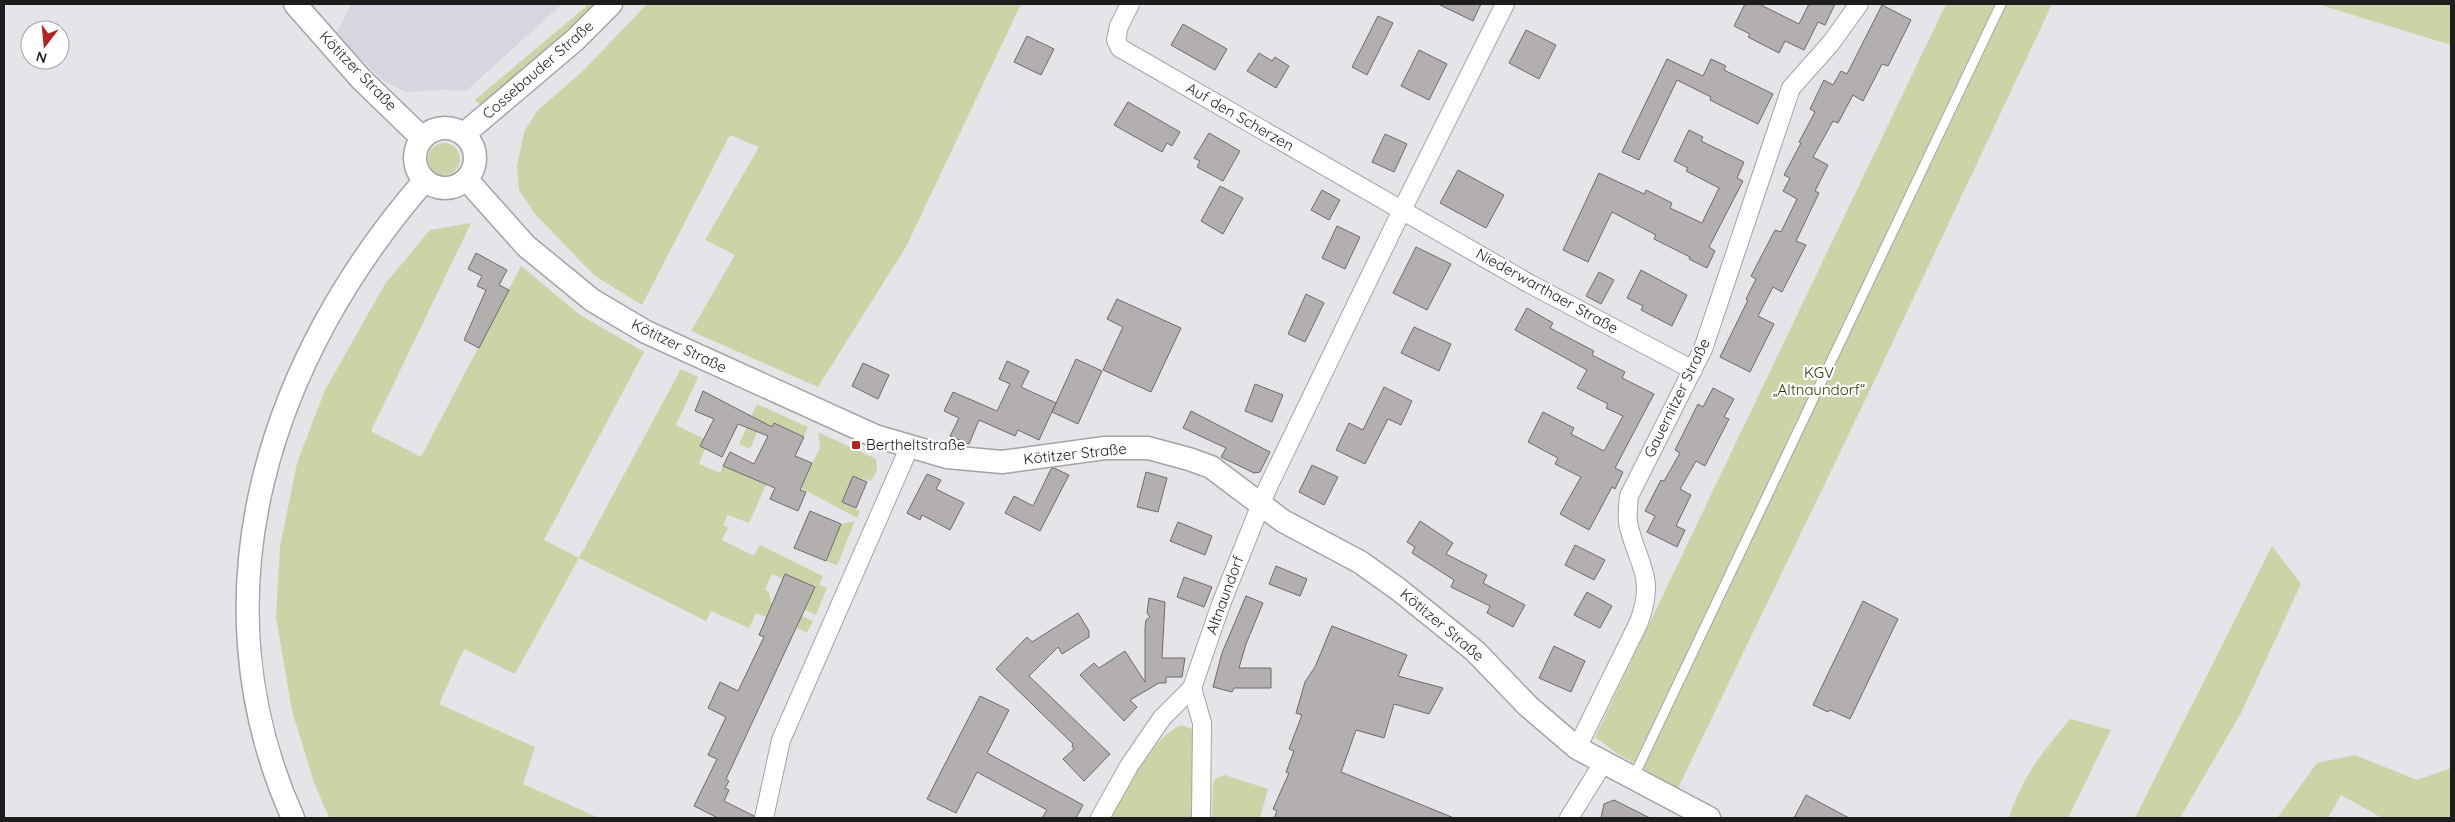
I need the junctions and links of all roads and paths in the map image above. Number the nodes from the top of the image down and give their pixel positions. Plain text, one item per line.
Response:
1 (295, 4) edge
2 (611, 4) edge
3 (1130, 4) edge
4 (1505, 4) edge
5 (1859, 4) edge
6 (2001, 4) edge
7 (464, 134) junction
8 (422, 138) junction
9 (425, 180) junction
10 (467, 180) junction
11 (1402, 210) junction
12 (1693, 370) junction
13 (909, 448) junction
14 (1260, 504) junction
15 (1192, 688) junction
16 (1577, 748) junction
17 (1603, 763) junction
18 (1633, 779) junction
19 (293, 818) edge
20 (764, 818) edge
21 (1100, 818) edge
22 (1201, 818) edge
23 (1568, 818) edge
24 (1709, 818) edge

1 - 8 street, Kötitzer Straße
2 - 7 street, Cossebauder Straße
3 - 11 street, Auf den Scherzen
4 - 11 street
5 - 12 street, Gauernitzer Straße
6 - 18 lane
7 - 8 street
7 - 10 street
8 - 9 street
9 - 10 street
9 - 19 street
10 - 13 street, Kötitzer Straße
11 - 12 street, Niederwarthaer Straße
11 - 14 street
12 - 16 street, Gauernitzer Straße
13 - 14 street, Kötitzer Straße
13 - 20 street
14 - 15 street, Altnaundorf
14 - 16 street, Kötitzer Straße
15 - 21 street, Altnaundorf
15 - 22 street
16 - 17 street, Kötitzer Straße
17 - 18 street, Kötitzer Straße
17 - 23 street
18 - 24 street, Kötitzer Straße

